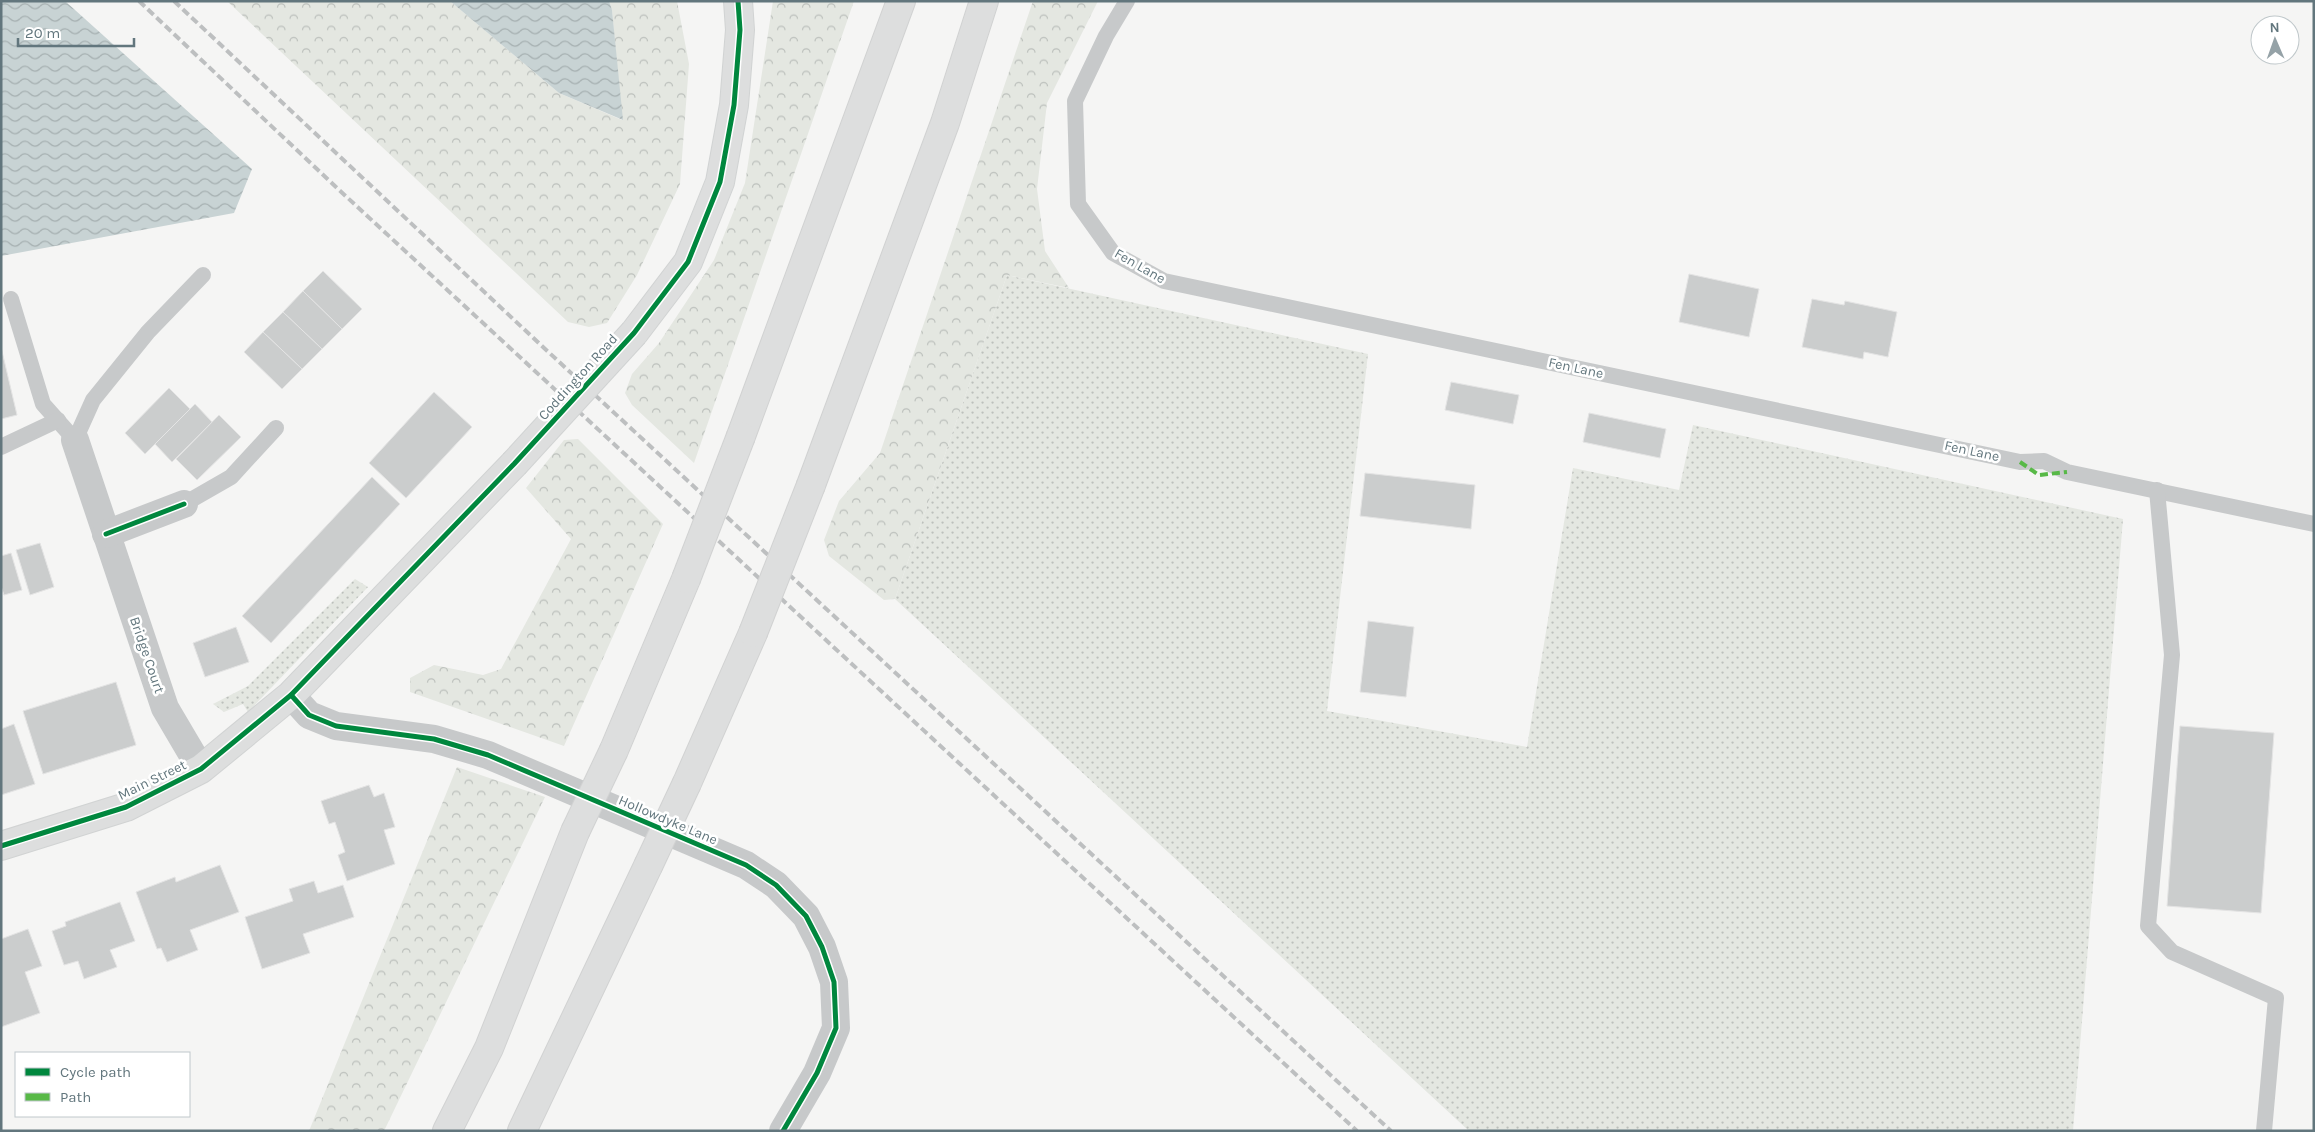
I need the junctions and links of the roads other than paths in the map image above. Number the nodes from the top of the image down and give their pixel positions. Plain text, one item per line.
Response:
1 (738, 1) edge
2 (901, 1) edge
3 (984, 1) edge
4 (1127, 1) edge
5 (203, 276) dead end
6 (11, 299) dead end
7 (276, 428) dead end
8 (67, 430) junction
9 (1, 447) edge
10 (2157, 490) junction
11 (184, 504) joint
12 (2314, 524) edge
13 (106, 534) junction
14 (291, 695) junction
15 (201, 769) junction
16 (1, 846) edge
17 (447, 1131) edge
18 (522, 1131) edge
19 (783, 1131) edge
20 (2264, 1131) edge

1 - 14 main road, Coddington Road, bridge
2 - 17 main road, bridge
3 - 18 main road, bridge
4 - 10 lane, Fen Lane
5 - 8 lane
6 - 8 lane
7 - 11 lane
8 - 9 lane
8 - 13 street, Bridge Court
10 - 12 lane, Fen Lane
10 - 20 lane
11 - 13 street
13 - 15 street, Bridge Court
14 - 15 main road, Main Street
14 - 19 street, Hollowdyke Lane
15 - 16 main road, Main Street

